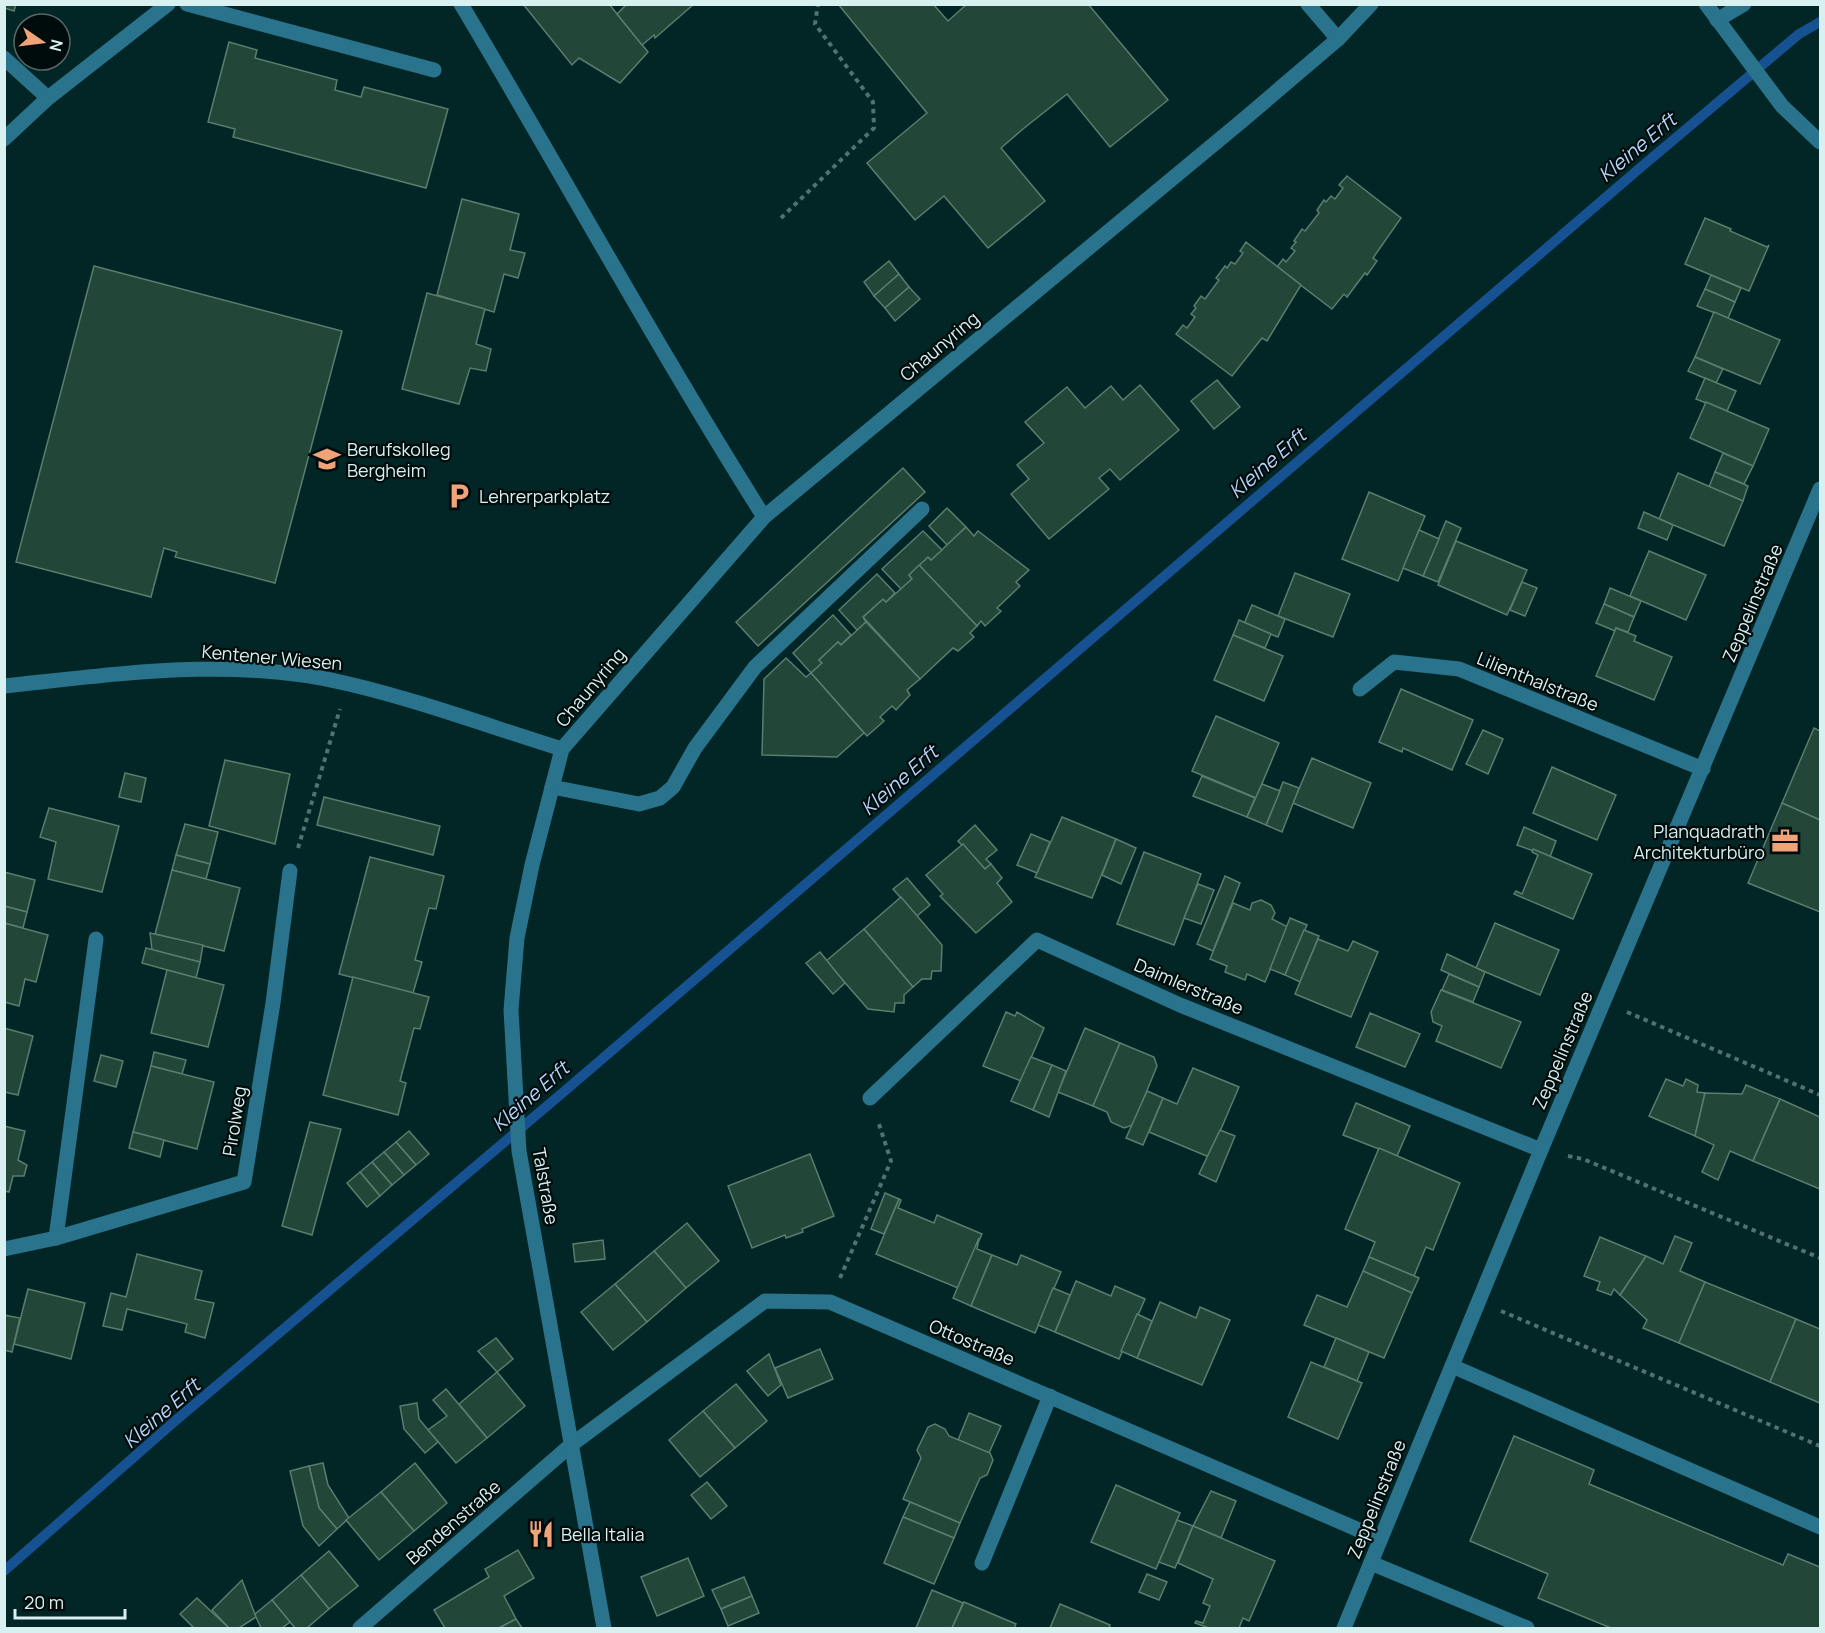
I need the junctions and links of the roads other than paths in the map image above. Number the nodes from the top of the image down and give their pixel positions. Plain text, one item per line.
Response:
1 (168, 4) edge
2 (187, 4) edge
3 (461, 4) edge
4 (1308, 4) edge
5 (1371, 4) edge
6 (1706, 4) edge
7 (1744, 4) edge
8 (1717, 20) junction
9 (1338, 39) junction
10 (4, 58) edge
11 (434, 70) dead end
12 (48, 98) junction
13 (4, 139) edge
14 (1821, 142) edge
15 (1821, 489) edge
16 (922, 509) dead end
17 (764, 517) junction
18 (4, 686) edge
19 (1360, 689) dead end
20 (562, 749) junction
21 (1703, 770) junction
22 (552, 787) junction
23 (290, 871) road end
24 (96, 939) dead end
25 (870, 1098) road end
26 (1541, 1150) junction
27 (56, 1238) junction
28 (4, 1249) edge
29 (1452, 1366) junction
30 (1050, 1396) junction
31 (571, 1445) junction
32 (1821, 1527) edge
33 (1380, 1539) junction
34 (982, 1563) dead end
35 (1371, 1563) junction
36 (360, 1629) edge
37 (604, 1629) edge
38 (1344, 1629) edge
39 (1527, 1629) edge

1 - 12 street
2 - 11 street
3 - 17 street
4 - 9 street
5 - 9 street, Chaunyring
6 - 8 street
7 - 8 street
8 - 14 street
9 - 17 street, Chaunyring
10 - 12 street
12 - 13 street
15 - 21 street, Zeppelinstraße
16 - 22 street
17 - 20 street, Chaunyring
18 - 20 street, Kentener Wiesen
19 - 21 street, Lilienthalstraße
20 - 22 street, Talstraße
21 - 26 street, Zeppelinstraße
22 - 31 street, Talstraße
23 - 27 street, Pirolweg
24 - 27 street
25 - 26 street, Daimlerstraße
26 - 29 street, Zeppelinstraße
27 - 28 street, Pirolweg
29 - 32 street
29 - 33 street, Zeppelinstraße
30 - 31 street, Ottostraße
30 - 33 street, Ottostraße
30 - 34 street
31 - 36 street, Bendenstraße
31 - 37 street, Talstraße
33 - 35 street, Zeppelinstraße
35 - 38 street, Zeppelinstraße
35 - 39 street

